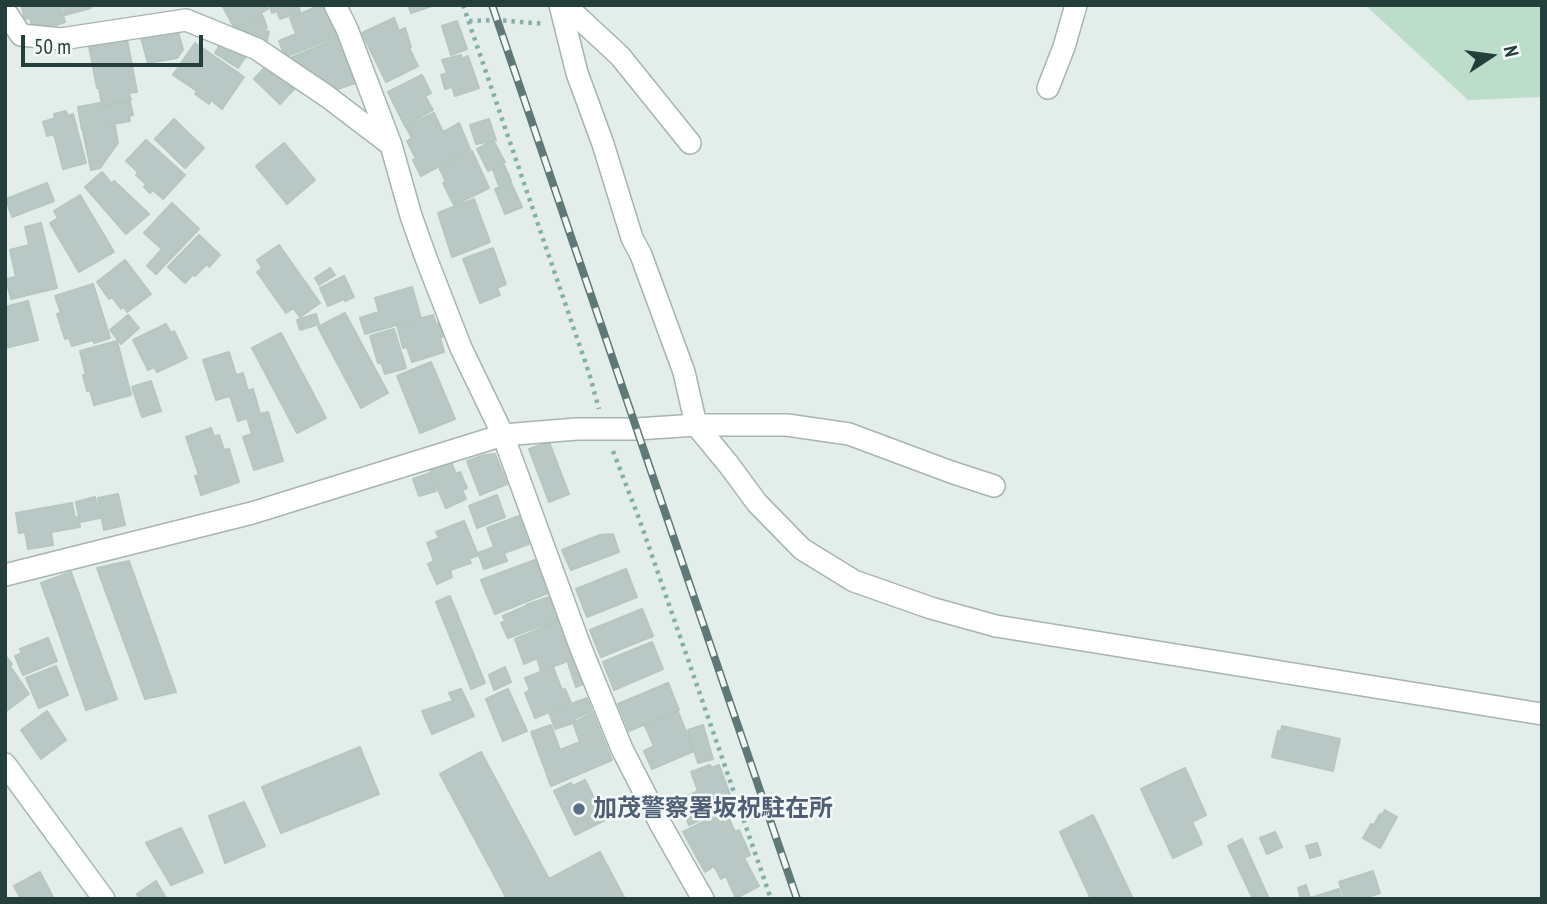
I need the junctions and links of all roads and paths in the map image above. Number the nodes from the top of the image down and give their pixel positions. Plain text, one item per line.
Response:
1 (335, 5) edge
2 (1076, 5) edge
3 (5, 11) edge
4 (563, 12) edge
5 (469, 21) dead end
6 (1048, 88) dead end
7 (690, 143) dead end
8 (391, 145) junction
9 (696, 425) junction
10 (503, 435) junction
11 (994, 486) dead end
12 (7, 568) edge
13 (1542, 715) edge
14 (5, 764) edge
15 (104, 899) edge
16 (703, 899) edge

1 - 8 street
2 - 6 street
3 - 8 street
4 - 5 path
4 - 7 street
4 - 9 street
8 - 10 street
9 - 10 street
9 - 11 street
9 - 13 street
10 - 12 street
10 - 16 street
14 - 15 street

